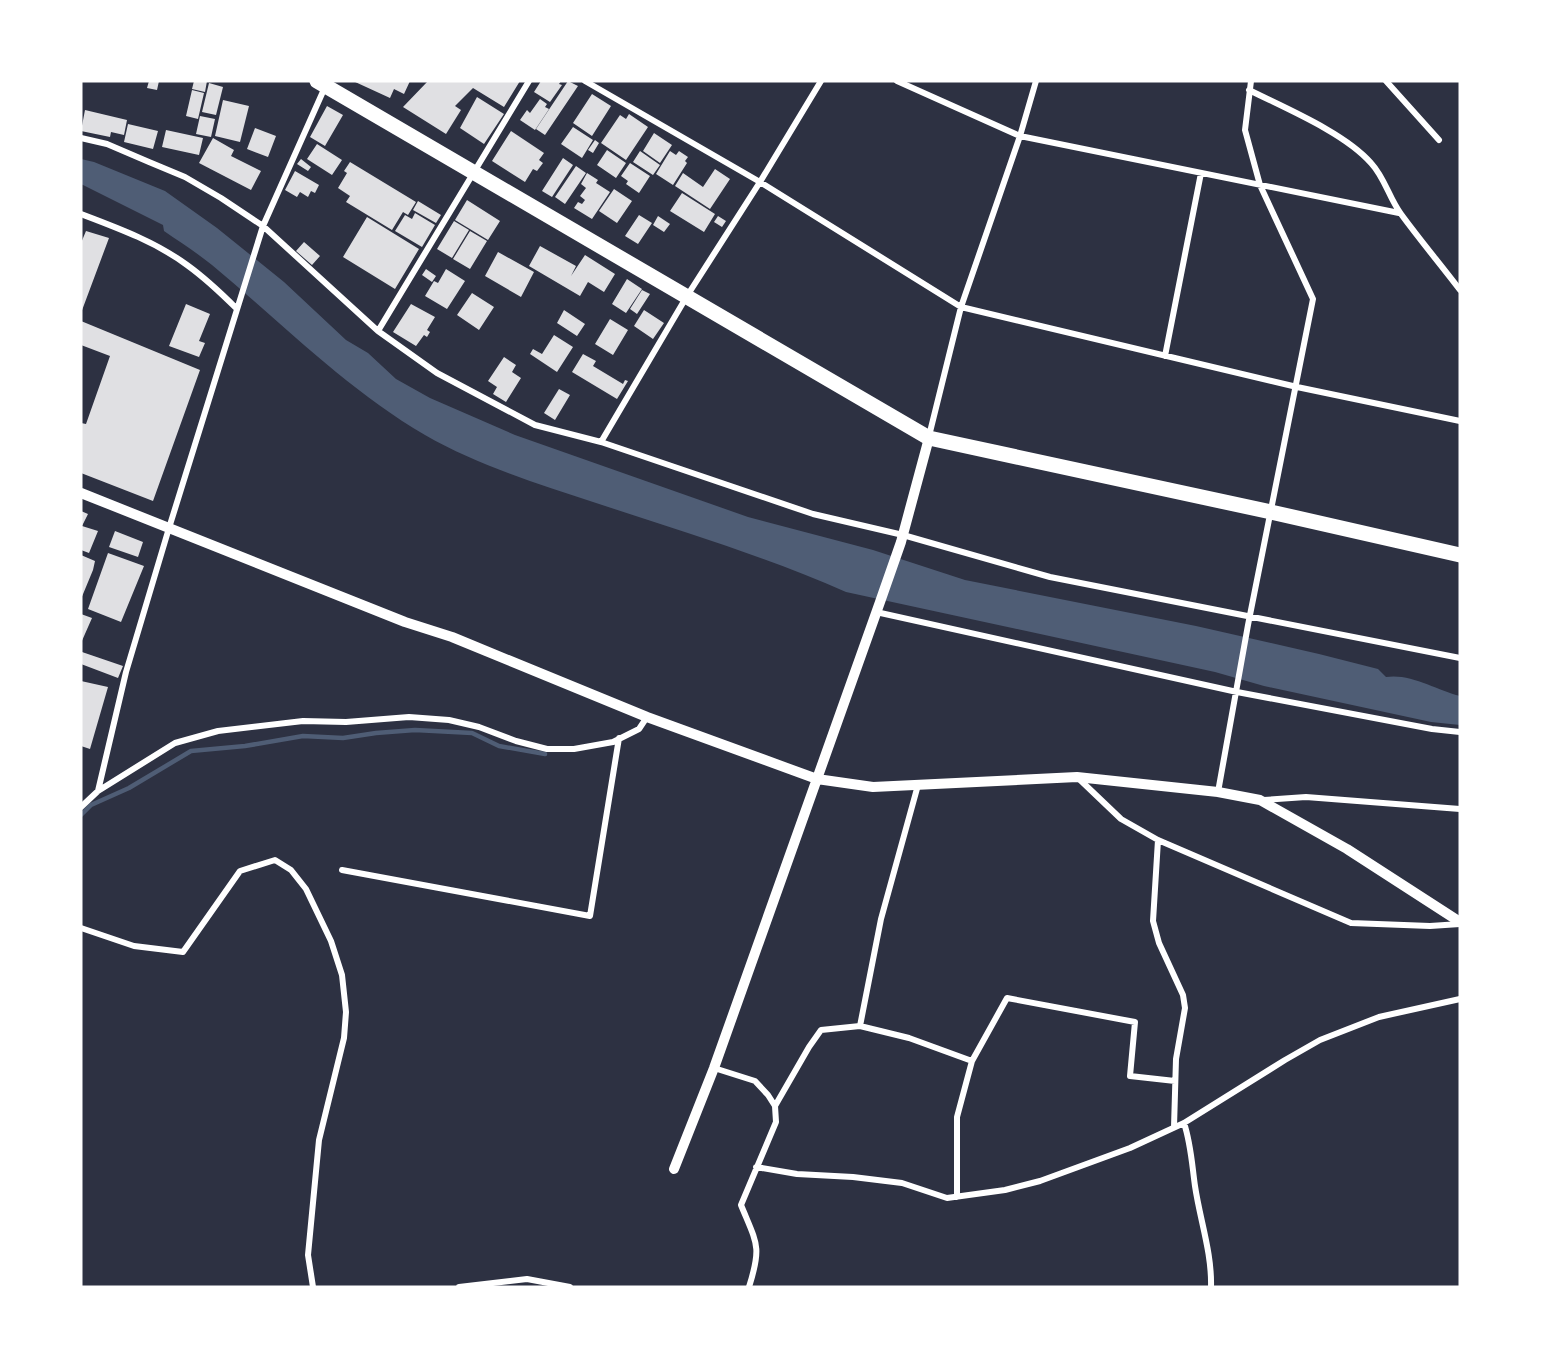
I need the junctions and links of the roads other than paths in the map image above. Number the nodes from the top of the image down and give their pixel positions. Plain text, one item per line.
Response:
1 (529, 81) edge
2 (585, 81) edge
3 (821, 81) edge
4 (897, 81) edge
5 (1036, 81) edge
6 (1251, 81) edge
7 (1386, 81) edge
8 (323, 82) edge
9 (1249, 90) junction
10 (1020, 136) junction
11 (81, 138) edge
12 (1439, 140) dead end
13 (474, 172) junction
14 (1201, 173) junction
15 (760, 182) junction
16 (1260, 185) junction
17 (1400, 213) junction
18 (81, 214) edge
19 (263, 226) junction
20 (1460, 290) edge
21 (687, 296) junction
22 (961, 306) junction
23 (237, 309) junction
24 (378, 331) junction
25 (1166, 356) junction
26 (1297, 387) junction
27 (1460, 421) edge
28 (929, 438) junction
29 (601, 442) junction
30 (81, 493) edge
31 (1271, 512) junction
32 (169, 528) junction
33 (902, 539) junction
34 (1460, 555) edge
35 (878, 607) junction
36 (1249, 622) junction
37 (1460, 658) edge
38 (1237, 692) junction
39 (646, 717) junction
40 (1460, 732) edge
41 (619, 738) junction
42 (1077, 777) junction
43 (817, 779) junction
44 (918, 785) junction
45 (98, 791) junction
46 (1218, 792) junction
47 (1260, 800) junction
48 (81, 807) edge
49 (1460, 809) edge
50 (1158, 840) junction
51 (342, 870) dead end
52 (1460, 923) edge
53 (81, 928) edge
54 (1460, 999) edge
55 (860, 1026) junction
56 (972, 1061) junction
57 (714, 1068) junction
58 (1175, 1081) junction
59 (775, 1106) junction
60 (1184, 1123) junction
61 (1174, 1127) junction
62 (756, 1167) junction
63 (674, 1169) dead end
64 (957, 1197) junction
65 (313, 1287) edge
66 (459, 1287) edge
67 (570, 1287) edge
68 (749, 1287) edge
69 (1211, 1287) edge

1 - 13 street
2 - 15 street
3 - 15 street
4 - 10 street
5 - 10 street
6 - 9 street
7 - 12 street
8 - 13 main road
8 - 19 street
9 - 16 street
9 - 17 street
10 - 14 street
10 - 22 street
11 - 19 street
13 - 21 main road
13 - 24 street
14 - 16 street
14 - 25 street
15 - 21 street
15 - 22 street
16 - 17 street
16 - 26 street
17 - 20 street
18 - 23 street
19 - 23 street
19 - 24 street
21 - 28 main road
21 - 29 street
22 - 25 street
22 - 28 street
23 - 32 street
24 - 29 street
25 - 26 street
26 - 27 street
26 - 31 street
28 - 31 main road
28 - 33 street
29 - 33 street
30 - 32 street
31 - 34 main road
31 - 36 street
32 - 39 street
32 - 45 street
33 - 35 street
33 - 36 street
35 - 38 street
35 - 43 street
36 - 37 street
36 - 38 street
38 - 40 street
38 - 46 street
39 - 41 street
39 - 43 street
41 - 45 street
41 - 51 street
42 - 44 street
42 - 46 street
42 - 50 street
43 - 44 street
43 - 57 street
44 - 55 street
45 - 48 street
46 - 47 street
47 - 49 street
47 - 52 street
50 - 52 street
50 - 58 street
53 - 65 street
54 - 60 street
55 - 56 street
55 - 59 street
56 - 58 street
56 - 64 street
57 - 59 street
57 - 63 street
58 - 61 street
59 - 62 street
60 - 61 street
60 - 69 street
61 - 64 street
62 - 64 street
62 - 68 street
66 - 67 street

